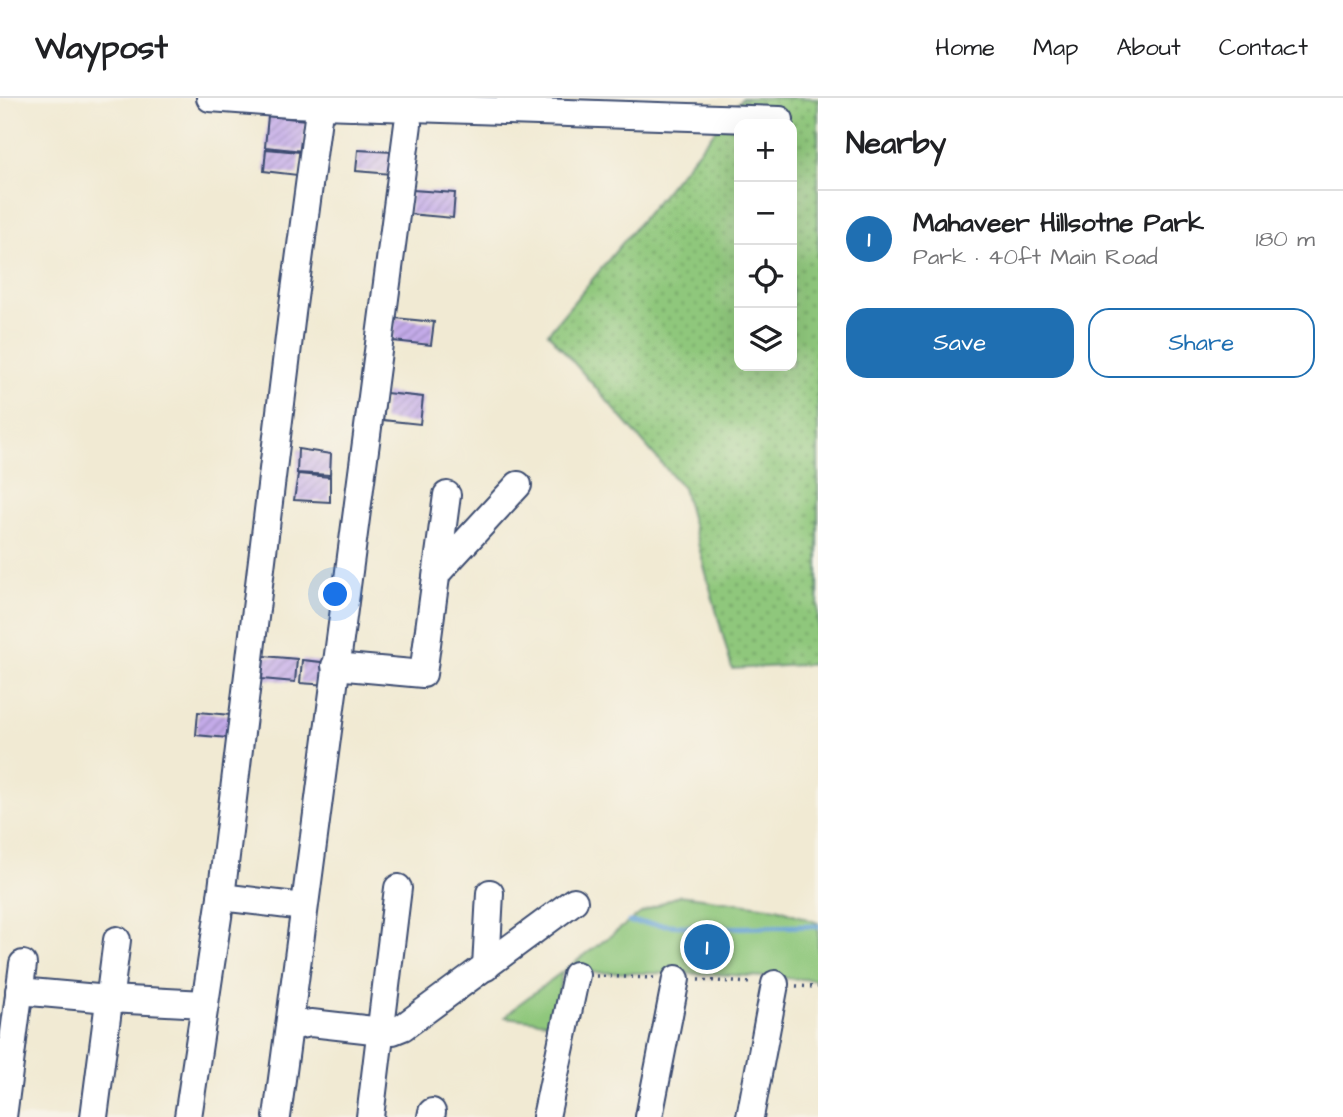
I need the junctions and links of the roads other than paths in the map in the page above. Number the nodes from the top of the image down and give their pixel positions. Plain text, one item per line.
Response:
1 (210, 98) edge
2 (522, 105) edge
3 (616, 106) edge
4 (717, 108) edge
5 (318, 118) dead end
6 (775, 119) edge
7 (408, 124) dead end
8 (518, 485) dead end
9 (447, 495) dead end
10 (438, 572) junction
11 (335, 666) junction
12 (398, 888) dead end
13 (489, 893) dead end
14 (221, 897) junction
15 (574, 901) dead end
16 (304, 907) junction
17 (117, 940) dead end
18 (23, 964) dead end
19 (486, 967) junction
20 (576, 975) dead end
21 (676, 979) dead end
22 (775, 984) dead end
23 (19, 991) junction
24 (109, 999) junction
25 (205, 1004) junction
26 (289, 1027) junction
27 (382, 1031) junction
28 (4, 1117) edge
29 (94, 1117) edge
30 (188, 1117) edge
31 (277, 1117) edge
32 (370, 1117) edge
33 (546, 1117) edge
34 (649, 1117) edge
35 (750, 1117) edge

1 - 2 street
2 - 3 street
3 - 4 street
4 - 6 street
5 - 14 street
7 - 11 street
8 - 10 street
9 - 10 street
10 - 11 street
11 - 16 street
12 - 27 street
13 - 19 street
14 - 16 street
14 - 25 street
15 - 19 street
16 - 26 street
17 - 24 street
18 - 23 street
19 - 27 street
20 - 33 street
21 - 34 street
22 - 35 street
23 - 24 street
23 - 28 street
24 - 25 street
24 - 29 street
25 - 30 street
26 - 27 street
26 - 31 street
27 - 32 street

